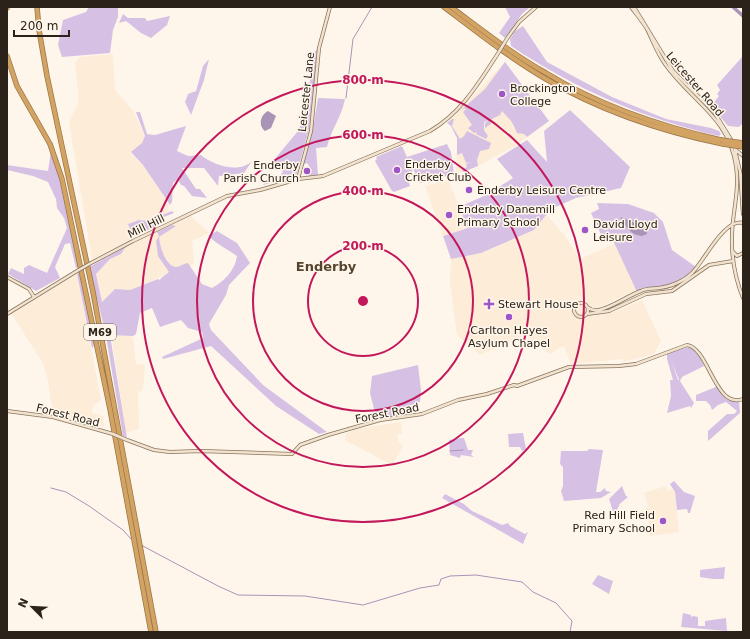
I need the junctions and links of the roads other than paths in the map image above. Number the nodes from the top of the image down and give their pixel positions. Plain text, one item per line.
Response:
1 (37, 7) edge
2 (330, 7) edge
3 (444, 7) edge
4 (451, 7) edge
5 (536, 7) edge
6 (632, 7) edge
7 (7, 56) edge
8 (725, 130) junction
9 (722, 142) junction
10 (743, 143) edge
11 (743, 147) edge
12 (736, 149) junction
13 (743, 156) edge
14 (743, 160) edge
15 (739, 164) junction
16 (298, 179) junction
17 (743, 184) edge
18 (743, 214) edge
19 (743, 223) edge
20 (732, 226) junction
21 (732, 249) junction
22 (743, 253) edge
23 (733, 261) junction
24 (7, 277) edge
25 (34, 297) junction
26 (743, 298) edge
27 (587, 307) junction
28 (7, 314) edge
29 (587, 314) junction
30 (743, 399) edge
31 (7, 411) edge
32 (151, 632) edge
33 (156, 632) edge

1 - 33 highway, M69
2 - 16 street, Leicester Lane
3 - 9 highway
4 - 9 highway
5 - 16 street, Mill Hill, bridge
6 - 8 street, Leicester Road
7 - 32 highway, M69
8 - 12 street
8 - 20 street
9 - 10 highway, bridge
9 - 11 highway, bridge
12 - 13 street
12 - 15 street
14 - 15 street
15 - 17 street
15 - 18 street
16 - 25 street, Mill Hill, bridge
19 - 20 street
20 - 21 street
20 - 27 street
21 - 22 street
21 - 23 street
23 - 26 street
23 - 29 street
24 - 25 street
25 - 28 street, Mill Hill
27 - 29 street
27 - 29 street
30 - 31 street, Forest Road, bridge

